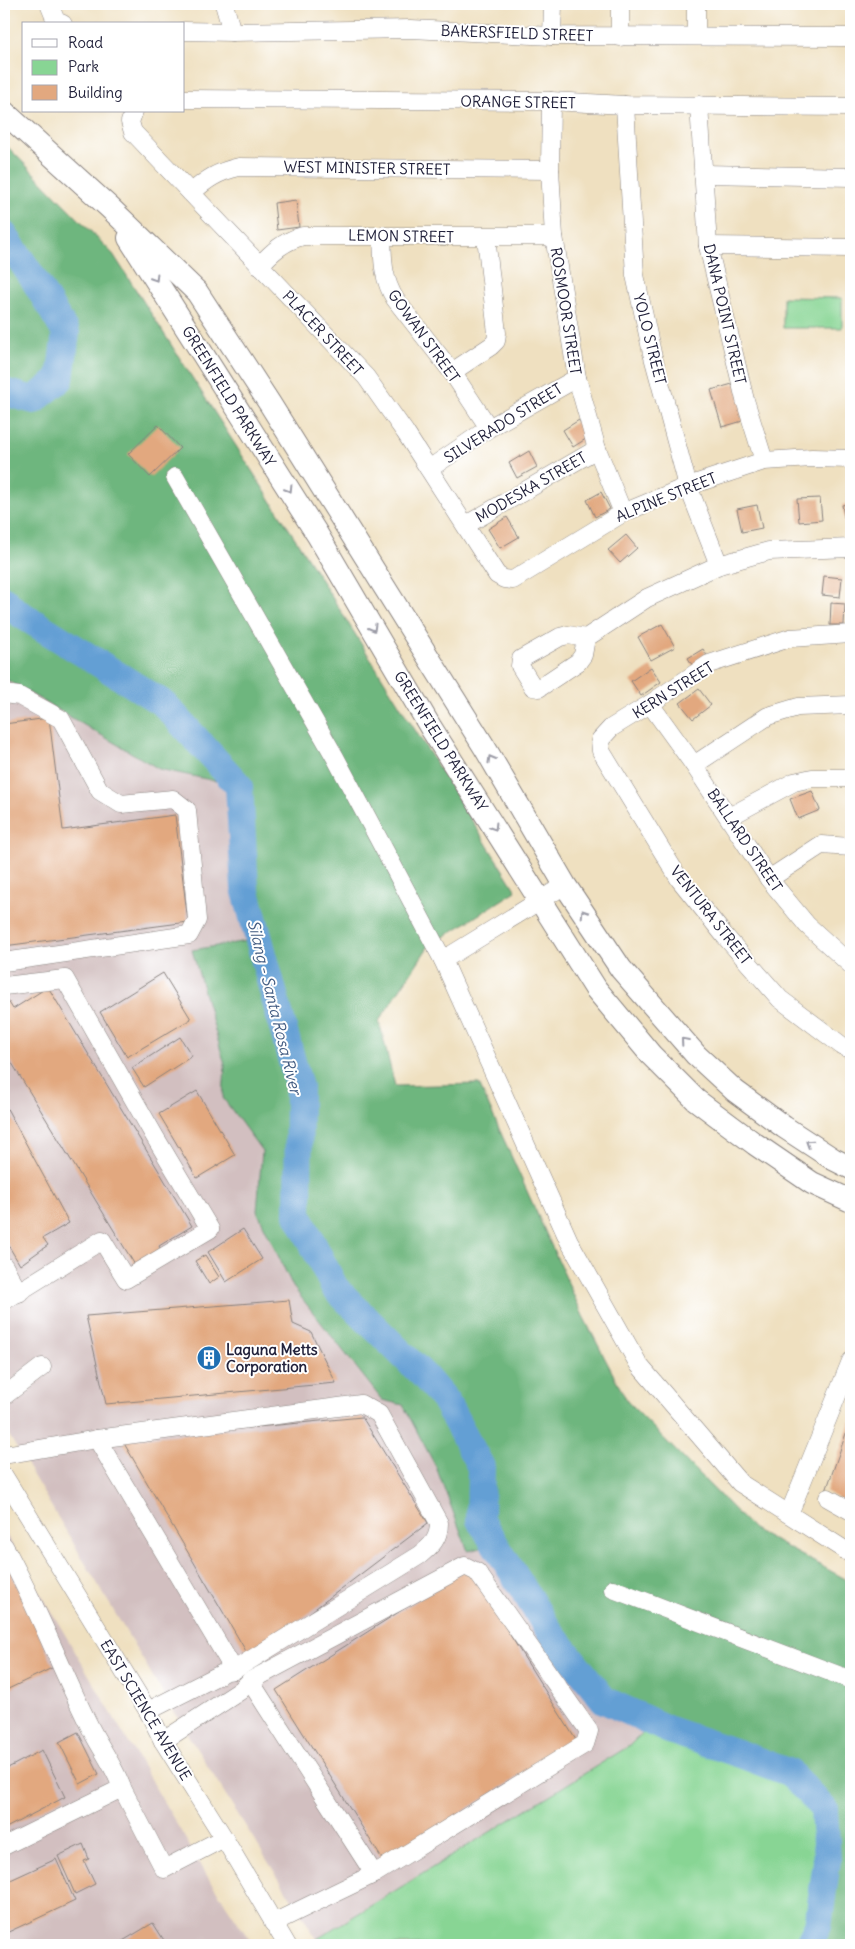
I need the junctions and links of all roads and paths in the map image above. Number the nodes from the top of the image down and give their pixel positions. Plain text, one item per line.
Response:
1 (49, 4) edge
2 (224, 4) edge
3 (552, 4) edge
4 (620, 4) edge
5 (696, 4) edge
6 (58, 22) edge
7 (185, 31) edge
8 (232, 32) junction
9 (552, 36) junction
10 (696, 36) junction
11 (620, 37) junction
12 (851, 37) edge
13 (185, 100) edge
14 (551, 101) junction
15 (625, 105) junction
16 (699, 105) junction
17 (851, 107) edge
18 (134, 112) edge
19 (11, 118) edge
20 (550, 170) junction
21 (703, 174) junction
22 (851, 177) edge
23 (190, 193) junction
24 (110, 208) junction
25 (382, 235) junction
26 (554, 236) junction
27 (486, 237) junction
28 (708, 246) junction
29 (851, 248) edge
30 (259, 266) junction
31 (452, 372) junction
32 (576, 378) junction
33 (489, 428) junction
34 (597, 449) junction
35 (851, 459) edge
36 (764, 461) junction
37 (429, 469) junction
38 (175, 477) dead end
39 (688, 486) junction
40 (623, 513) junction
41 (466, 525) junction
42 (851, 548) edge
43 (719, 565) junction
44 (497, 575) joint
45 (851, 634) edge
46 (586, 638) dead end
47 (4, 694) edge
48 (650, 704) junction
49 (851, 705) edge
50 (601, 751) joint
51 (694, 765) junction
52 (851, 778) edge
53 (728, 817) junction
54 (851, 847) edge
55 (768, 879) junction
56 (565, 885) junction
57 (540, 900) junction
58 (443, 960) junction
59 (4, 962) edge
60 (851, 965) edge
61 (4, 986) edge
62 (851, 1050) edge
63 (851, 1168) edge
64 (851, 1201) edge
65 (4, 1266) edge
66 (11, 1297) edge
67 (851, 1361) edge
68 (42, 1367) dead end
69 (4, 1396) edge
70 (97, 1439) junction
71 (4, 1455) edge
72 (4, 1476) edge
73 (828, 1498) dead end
74 (851, 1512) edge
75 (789, 1514) junction
76 (4, 1546) edge
77 (851, 1554) edge
78 (613, 1589) dead end
79 (234, 1670) junction
80 (250, 1680) junction
81 (851, 1680) edge
82 (148, 1711) junction
83 (163, 1741) junction
84 (122, 1788) junction
85 (224, 1838) junction
86 (4, 1846) edge
87 (374, 1874) junction
88 (273, 1923) junction
89 (287, 1945) edge

1 - 6 street
2 - 8 street
3 - 9 street
4 - 11 street
5 - 10 street
7 - 8 street, BAKERSFIELD STREET
8 - 9 street, BAKERSFIELD STREET
9 - 11 street, BAKERSFIELD STREET
10 - 11 street, BAKERSFIELD STREET
10 - 12 street, BAKERSFIELD STREET
13 - 14 street, ORANGE STREET
14 - 15 street, ORANGE STREET
14 - 20 street, ROSMOOR STREET
15 - 16 street, ORANGE STREET
15 - 39 street, YOLO STREET
16 - 17 street, ORANGE STREET
16 - 21 street, DANA POINT STREET
18 - 23 street, PLACER STREET
19 - 24 main road, GREENFIELD PARKWAY
20 - 23 street, WEST MINISTER STREET
20 - 26 street, ROSMOOR STREET
21 - 22 street
21 - 28 street, DANA POINT STREET
23 - 30 street, PLACER STREET
56 -> 24 main road, GREENFIELD PARKWAY
24 -> 57 main road, GREENFIELD PARKWAY
25 - 27 street, LEMON STREET
25 - 30 street, LEMON STREET
25 - 31 street, GOWAN STREET
26 - 27 street, LEMON STREET
26 - 32 street, ROSMOOR STREET
27 - 31 street
28 - 29 street
28 - 36 street, DANA POINT STREET
30 - 37 street, PLACER STREET
31 - 33 street, GOWAN STREET
32 - 33 street, SILVERADO STREET
32 - 34 street, ROSMOOR STREET
33 - 37 street, SILVERADO STREET
34 - 40 street, ROSMOOR STREET
34 - 41 street, MODESKA STREET
35 - 36 street, ALPINE STREET
36 - 39 street, ALPINE STREET
37 - 41 street, PLACER STREET
38 - 58 street
39 - 40 street, ALPINE STREET
39 - 43 street, YOLO STREET
40 - 44 street, ALPINE STREET
41 - 44 street, PLACER STREET
42 - 43 street
43 - 46 street
45 - 48 street, KERN STREET
47 - 59 street
48 - 50 street, KERN STREET
48 - 51 street, BALLARD STREET
49 - 51 street
50 - 62 street, VENTURA STREET
51 - 53 street, BALLARD STREET
52 - 53 street
53 - 55 street, BALLARD STREET
54 - 55 street
55 - 60 street, BALLARD STREET
56 - 57 street
63 -> 56 main road, GREENFIELD PARKWAY
57 - 58 street
57 - 64 main road, GREENFIELD PARKWAY
58 - 75 street
61 - 66 street
65 - 66 street
67 - 75 street
68 - 69 street
70 - 71 street
70 - 79 street
70 - 79 street
72 - 82 street, EAST SCIENCE AVENUE
73 - 74 street
75 - 77 street
76 - 84 street
78 - 81 street
79 - 82 street
80 - 83 street
80 - 87 street
80 - 87 street
82 - 83 street, EAST SCIENCE AVENUE
83 - 85 street, EAST SCIENCE AVENUE
84 - 85 street
84 - 86 street
85 - 88 street, EAST SCIENCE AVENUE
87 - 88 street
88 - 89 street, EAST SCIENCE AVENUE

